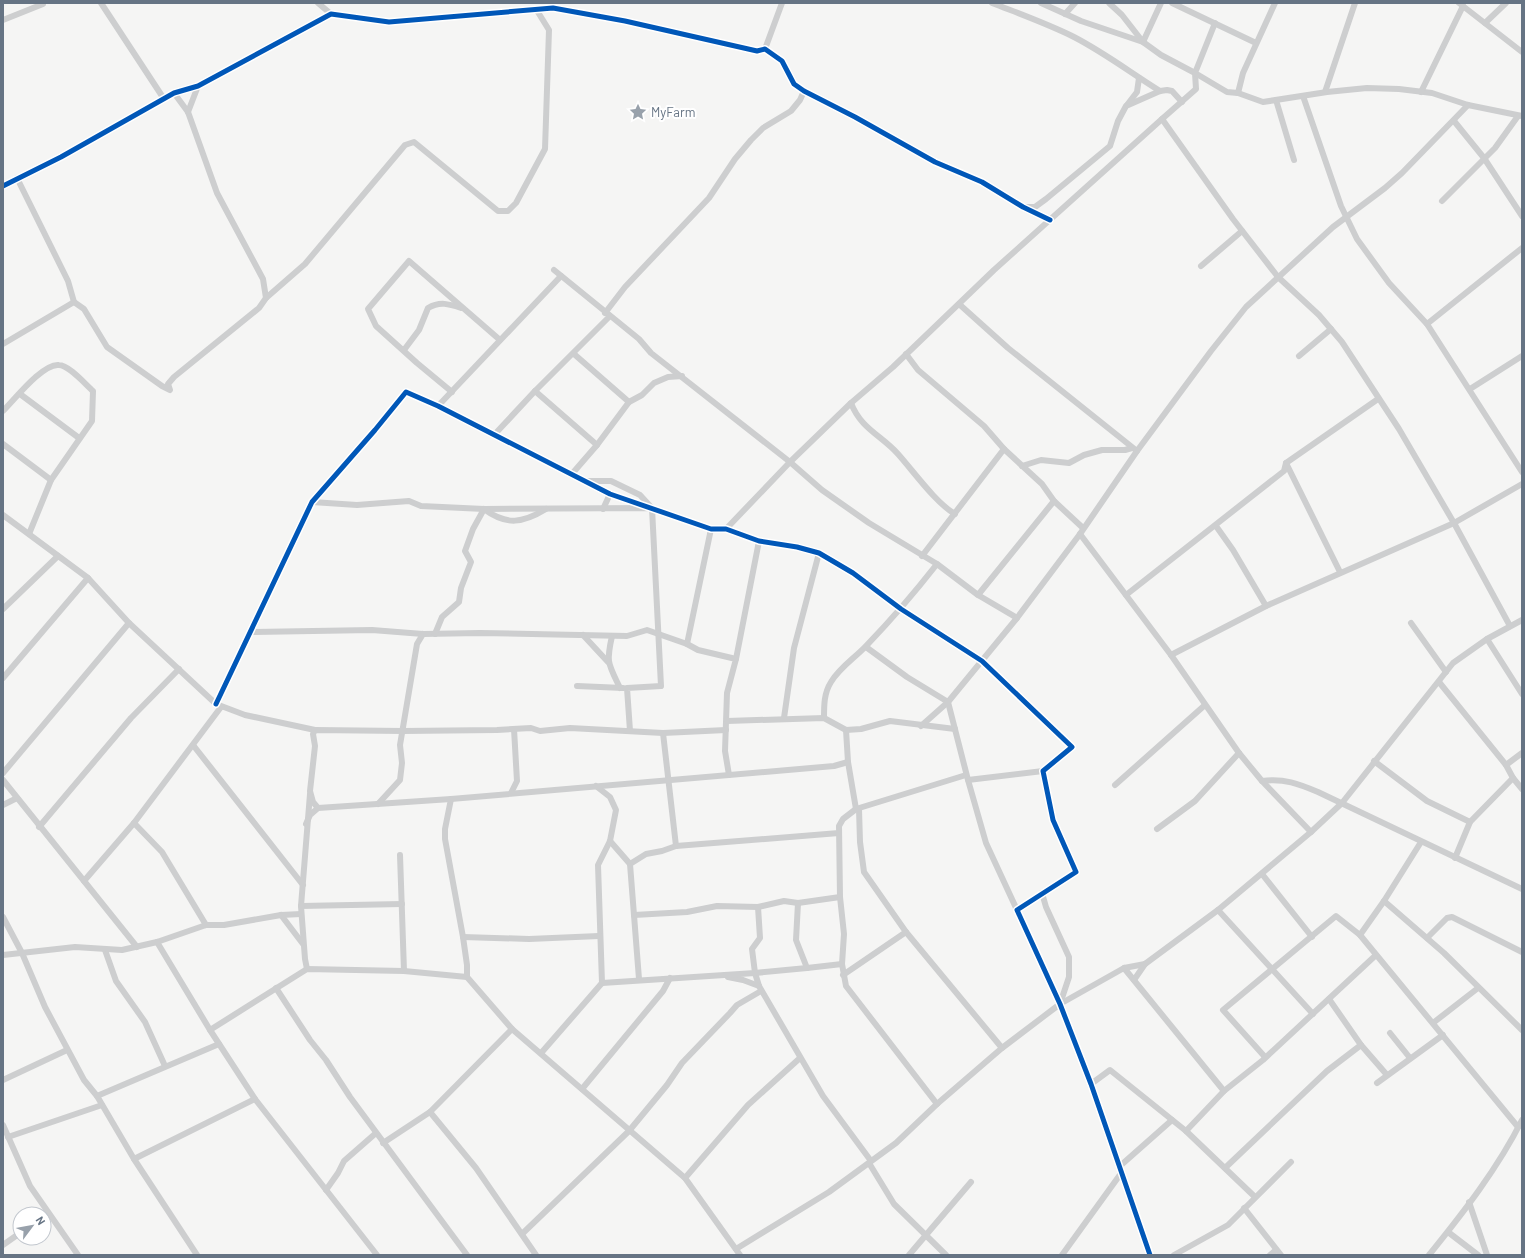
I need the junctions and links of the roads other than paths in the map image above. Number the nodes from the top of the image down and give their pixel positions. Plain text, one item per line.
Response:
1 (43, 3) edge
2 (101, 3) edge
3 (318, 3) edge
4 (782, 3) edge
5 (992, 3) edge
6 (1041, 3) edge
7 (1075, 3) edge
8 (1110, 3) edge
9 (1161, 3) edge
10 (1172, 3) edge
11 (1275, 3) edge
12 (1355, 3) edge
13 (1506, 3) edge
14 (1461, 5) edge
15 (536, 9) junction
16 (331, 14) junction
17 (1065, 14) junction
18 (3, 20) edge
19 (1216, 23) junction
20 (1485, 23) junction
21 (1143, 42) junction
22 (1256, 43) junction
23 (765, 49) junction
24 (1521, 50) edge
25 (1195, 73) junction
26 (1139, 78) junction
27 (198, 86) junction
28 (804, 91) junction
29 (1160, 91) junction
30 (1325, 92) junction
31 (1422, 92) junction
32 (174, 93) junction
33 (1238, 93) junction
34 (1303, 96) junction
35 (164, 99) junction
36 (1276, 100) junction
37 (1182, 102) junction
38 (1468, 105) junction
39 (1126, 106) junction
40 (188, 112) junction
41 (1520, 116) edge
42 (1162, 119) junction
43 (1454, 121) junction
44 (1484, 158) junction
45 (1294, 160) dead end
46 (17, 178) junction
47 (3, 186) edge
48 (1442, 201) dead end
49 (1023, 207) junction
50 (1522, 216) edge
51 (1345, 217) junction
52 (1050, 220) junction
53 (1242, 231) junction
54 (1522, 248) edge
55 (1201, 266) dead end
56 (554, 270) dead end
57 (561, 276) junction
58 (1278, 278) junction
59 (266, 298) junction
60 (74, 302) junction
61 (959, 304) junction
62 (465, 309) junction
63 (608, 314) junction
64 (1427, 324) junction
65 (1331, 329) junction
66 (500, 340) junction
67 (3, 344) edge
68 (404, 350) junction
69 (574, 354) junction
70 (906, 354) junction
71 (1299, 356) dead end
72 (1522, 356) edge
73 (682, 376) junction
74 (1470, 389) junction
75 (535, 390) junction
76 (452, 392) junction
77 (20, 394) junction
78 (1378, 399) junction
79 (629, 402) junction
80 (851, 403) junction
81 (438, 406) junction
82 (3, 411) edge
83 (494, 435) junction
84 (79, 438) junction
85 (3, 444) edge
86 (597, 445) junction
87 (1004, 449) junction
88 (1134, 449) junction
89 (790, 462) junction
90 (1286, 463) junction
91 (1022, 466) junction
92 (1522, 472) edge
93 (571, 475) junction
94 (51, 480) junction
95 (582, 480) junction
96 (1522, 484) edge
97 (610, 494) junction
98 (1054, 500) junction
99 (312, 502) junction
100 (652, 508) junction
101 (484, 509) junction
102 (546, 509) junction
103 (602, 510) junction
104 (955, 514) junction
105 (3, 515) edge
106 (1454, 523) junction
107 (1216, 526) junction
108 (1083, 528) junction
109 (711, 529) junction
110 (726, 529) junction
111 (29, 534) junction
112 (1080, 534) junction
113 (758, 541) junction
114 (819, 553) junction
115 (58, 556) junction
116 (922, 556) junction
117 (937, 564) junction
118 (1340, 572) junction
119 (88, 578) junction
120 (978, 595) junction
121 (1126, 595) junction
122 (1266, 606) junction
123 (3, 609) edge
124 (901, 610) junction
125 (1017, 618) junction
126 (1522, 620) edge
127 (1411, 622) dead end
128 (129, 623) junction
129 (1510, 626) junction
130 (252, 632) junction
131 (423, 634) junction
132 (435, 634) junction
133 (583, 635) junction
134 (658, 635) junction
135 (612, 636) junction
136 (1487, 639) junction
137 (686, 644) junction
138 (866, 647) junction
139 (1171, 655) junction
140 (736, 659) junction
141 (982, 661) junction
142 (608, 662) junction
143 (179, 669) junction
144 (1446, 672) junction
145 (3, 678) edge
146 (1439, 682) junction
147 (577, 686) dead end
148 (624, 688) junction
149 (1522, 694) edge
150 (948, 702) junction
151 (1205, 705) junction
152 (219, 706) junction
153 (784, 718) junction
154 (824, 718) junction
155 (727, 721) junction
156 (921, 726) junction
157 (514, 729) junction
158 (955, 729) junction
159 (315, 730) junction
160 (726, 730) junction
161 (846, 730) junction
162 (403, 731) junction
163 (630, 731) junction
164 (663, 733) junction
165 (193, 745) junction
166 (1239, 753) junction
167 (1522, 753) edge
168 (1374, 761) junction
169 (848, 762) junction
170 (1506, 765) junction
171 (1043, 771) junction
172 (3, 774) edge
173 (729, 775) junction
174 (967, 778) junction
175 (1513, 778) junction
176 (668, 779) junction
177 (3, 780) edge
178 (517, 781) junction
179 (1262, 781) junction
180 (1115, 785) dead end
181 (596, 786) junction
182 (1522, 789) edge
183 (310, 791) junction
184 (525, 792) junction
185 (511, 793) junction
186 (17, 798) junction
187 (451, 799) junction
188 (1342, 803) junction
189 (378, 804) junction
190 (3, 805) edge
191 (318, 808) junction
192 (857, 809) junction
193 (1470, 822) junction
194 (134, 823) junction
195 (306, 824) junction
196 (39, 827) junction
197 (1157, 829) dead end
198 (1311, 832) junction
199 (839, 833) junction
200 (610, 841) junction
201 (1421, 842) junction
202 (676, 846) junction
203 (400, 854) dead end
204 (1455, 858) junction
205 (630, 864) junction
206 (1262, 874) junction
207 (84, 881) junction
208 (303, 885) junction
209 (1522, 889) edge
210 (1042, 893) junction
211 (840, 897) junction
212 (1384, 901) junction
213 (798, 903) junction
214 (402, 904) junction
215 (301, 906) junction
216 (758, 907) junction
217 (1017, 910) junction
218 (1218, 910) junction
219 (301, 914) junction
220 (281, 915) junction
221 (634, 915) junction
222 (3, 916) edge
223 (206, 925) junction
224 (906, 932) junction
225 (1360, 935) junction
226 (463, 936) junction
227 (599, 936) junction
228 (1312, 937) junction
229 (1427, 938) junction
230 (157, 942) junction
231 (303, 945) junction
232 (137, 947) junction
233 (105, 950) junction
234 (1522, 952) edge
235 (22, 953) junction
236 (3, 955) edge
237 (1376, 955) junction
238 (842, 964) junction
239 (1144, 964) junction
240 (807, 968) junction
241 (1124, 968) junction
242 (308, 969) junction
243 (1272, 969) junction
244 (404, 971) junction
245 (755, 974) junction
246 (715, 975) junction
247 (843, 975) junction
248 (467, 977) junction
249 (670, 978) junction
250 (639, 979) junction
251 (1134, 980) junction
252 (602, 983) junction
253 (276, 988) junction
254 (760, 988) junction
255 (1478, 988) junction
256 (1329, 999) junction
257 (1060, 1004) junction
258 (1313, 1014) junction
259 (1433, 1023) junction
260 (512, 1029) junction
261 (210, 1030) junction
262 (1522, 1030) edge
263 (1390, 1033) dead end
264 (1443, 1035) junction
265 (219, 1044) junction
266 (1360, 1045) junction
267 (1002, 1048) junction
268 (67, 1050) junction
269 (542, 1052) junction
270 (800, 1058) junction
271 (1265, 1058) junction
272 (1410, 1058) junction
273 (165, 1066) junction
274 (1387, 1075) junction
275 (3, 1080) edge
276 (1377, 1082) dead end
277 (1091, 1084) junction
278 (582, 1089) junction
279 (1224, 1091) junction
280 (97, 1096) junction
281 (255, 1099) junction
282 (937, 1104) junction
283 (102, 1105) junction
284 (430, 1112) junction
285 (1172, 1120) junction
286 (1522, 1120) edge
287 (3, 1124) edge
288 (1518, 1127) junction
289 (630, 1130) junction
290 (1186, 1131) junction
291 (376, 1133) junction
292 (8, 1137) junction
293 (384, 1143) junction
294 (134, 1158) junction
295 (870, 1162) junction
296 (1291, 1162) dead end
297 (1225, 1168) junction
298 (1121, 1169) junction
299 (685, 1178) junction
300 (971, 1182) dead end
301 (326, 1190) junction
302 (1255, 1197) junction
303 (1469, 1202) junction
304 (41, 1206) edge
305 (1244, 1208) junction
306 (52, 1222) edge
307 (1448, 1232) junction
308 (522, 1234) junction
309 (927, 1235) junction
310 (12, 1239) edge
311 (3, 1245) edge
312 (1276, 1250) junction
313 (738, 1253) edge
314 (1181, 1253) edge
315 (78, 1255) edge
316 (197, 1255) edge
317 (377, 1255) edge
318 (467, 1255) edge
319 (536, 1255) edge
320 (909, 1255) edge
321 (946, 1255) edge
322 (1062, 1255) edge
323 (1150, 1255) edge
324 (1174, 1255) edge
325 (1270, 1255) edge
326 (1281, 1255) edge
327 (1429, 1255) edge
328 (1478, 1255) edge
329 (1487, 1255) edge

1 - 18 street
2 - 35 street
3 - 16 street
4 - 23 street
5 - 26 street
6 - 17 street
7 - 17 street
8 - 21 street
9 - 21 street
10 - 19 street
11 - 22 street
12 - 30 street
13 - 20 street
14 - 20 street
14 - 31 street
15 - 16 street
15 - 23 street
15 - 59 street
16 - 27 street
17 - 21 street
19 - 22 street
19 - 25 street
20 - 24 street
21 - 25 street
22 - 33 street
23 - 28 street
25 - 33 street
25 - 37 street
26 - 29 street
26 - 39 street
27 - 32 street
27 - 40 street
28 - 49 street
28 - 63 street
29 - 37 street
29 - 39 street
30 - 31 street
30 - 34 street
31 - 38 street
32 - 35 street
32 - 40 street
33 - 36 street
34 - 36 street
34 - 51 street
35 - 46 street
36 - 45 street
37 - 42 street
38 - 41 street
38 - 43 street
39 - 49 street
40 - 59 street
41 - 44 street
42 - 52 street
42 - 53 street
43 - 44 street
43 - 51 street
44 - 48 street
44 - 50 street
46 - 47 street
46 - 60 street
49 - 52 street
51 - 58 street
51 - 64 street
52 - 61 street
53 - 55 street
53 - 58 street
54 - 64 street
56 - 57 street
57 - 63 street
57 - 66 street
58 - 65 street
58 - 88 street
59 - 60 street
60 - 67 street
61 - 70 street
61 - 88 street
62 - 66 street
62 - 68 street
62 - 68 street
63 - 69 street
63 - 73 street
64 - 74 street
65 - 71 street
65 - 78 street
66 - 76 street
68 - 76 street
69 - 75 street
69 - 79 street
70 - 80 street
70 - 87 street
72 - 74 street
73 - 79 street
73 - 89 street
74 - 92 street
75 - 83 street
75 - 86 street
76 - 81 street
77 - 82 street
77 - 84 street
77 - 84 street
78 - 90 street
78 - 106 street
79 - 86 street
80 - 89 street
80 - 104 street
81 - 83 street
81 - 99 street
83 - 93 street
84 - 94 street
85 - 94 street
86 - 93 street
87 - 91 street
87 - 104 street
88 - 91 street
88 - 108 street
89 - 110 street
89 - 116 street
90 - 107 street
90 - 118 street
91 - 98 street
93 - 95 street
94 - 111 street
95 - 97 street
95 - 100 street
96 - 106 street
97 - 100 street
97 - 103 street
98 - 108 street
98 - 120 street
99 - 101 street
99 - 130 street
100 - 103 street
100 - 109 street
100 - 134 street
101 - 102 street
101 - 102 street
101 - 132 street
102 - 103 street
104 - 116 street
105 - 111 street
106 - 118 street
106 - 129 street
107 - 121 street
107 - 122 street
108 - 112 street
109 - 110 street
109 - 137 street
110 - 113 street
111 - 115 street
112 - 121 street
112 - 125 street
113 - 114 street
113 - 140 street
114 - 124 street
114 - 153 street
115 - 119 street
115 - 123 street
116 - 117 street
117 - 120 street
117 - 124 street
118 - 122 street
119 - 128 street
119 - 145 street
120 - 125 street
121 - 139 street
122 - 139 street
124 - 138 street
124 - 141 street
125 - 141 street
126 - 129 street
127 - 144 street
128 - 143 street
128 - 172 street
129 - 136 street
130 - 131 street
130 - 152 street
131 - 132 street
131 - 162 street
132 - 133 street
133 - 135 street
133 - 142 street
134 - 135 street
134 - 137 street
134 - 148 street
135 - 142 street
136 - 144 street
136 - 149 street
137 - 140 street
138 - 150 street
138 - 154 street
139 - 151 street
140 - 155 street
141 - 150 street
141 - 171 street
142 - 148 street
143 - 152 street
143 - 196 street
144 - 146 street
146 - 168 street
146 - 170 street
147 - 148 street
148 - 163 street
150 - 156 street
150 - 158 street
151 - 166 street
151 - 180 street
152 - 159 street
152 - 165 street
153 - 154 street
153 - 155 street
154 - 161 street
155 - 160 street
156 - 158 street
156 - 161 street
157 - 162 street
157 - 163 street
157 - 178 street
158 - 174 street
159 - 162 street
159 - 183 street
160 - 164 street
160 - 173 street
161 - 169 street
162 - 189 street
163 - 164 street
164 - 176 street
165 - 194 street
165 - 208 street
166 - 179 street
166 - 197 street
167 - 170 street
168 - 188 street
168 - 193 street
169 - 173 street
169 - 192 street
170 - 175 street
171 - 174 street
171 - 210 street
173 - 176 street
174 - 192 street
174 - 217 street
175 - 182 street
175 - 193 street
176 - 181 street
176 - 202 street
177 - 186 street
178 - 184 street
178 - 185 street
179 - 188 street
179 - 198 street
181 - 184 street
181 - 200 street
183 - 191 street
183 - 195 street
184 - 185 street
185 - 187 street
186 - 190 street
186 - 196 street
187 - 189 street
187 - 226 street
188 - 198 street
188 - 201 street
189 - 191 street
191 - 195 street
192 - 199 street
192 - 224 street
193 - 204 street
194 - 207 street
194 - 223 street
195 - 208 street
196 - 207 street
198 - 206 street
199 - 202 street
199 - 211 street
200 - 205 street
200 - 227 street
201 - 204 street
201 - 212 street
202 - 205 street
203 - 214 street
204 - 209 street
205 - 221 street
206 - 218 street
206 - 228 street
207 - 232 street
208 - 215 street
210 - 217 street
210 - 257 street
211 - 213 street
211 - 238 street
212 - 225 street
212 - 229 street
213 - 216 street
213 - 240 street
214 - 215 street
214 - 244 street
215 - 219 street
216 - 221 street
216 - 245 street
217 - 257 street
218 - 239 street
218 - 243 street
219 - 220 street
219 - 231 street
220 - 223 street
220 - 231 street
221 - 250 street
222 - 235 street
223 - 230 street
224 - 247 street
224 - 267 street
225 - 228 street
225 - 237 street
226 - 227 street
226 - 248 street
227 - 252 street
228 - 243 street
229 - 234 street
229 - 255 street
230 - 232 street
230 - 261 street
231 - 242 street
232 - 233 street
233 - 235 street
233 - 273 street
235 - 236 street
235 - 268 street
237 - 256 street
237 - 259 street
238 - 240 street
238 - 247 street
239 - 241 street
239 - 251 street
240 - 245 street
241 - 251 street
241 - 257 street
242 - 244 street
242 - 253 street
243 - 258 street
243 - 271 street
244 - 248 street
245 - 246 street
245 - 254 street
246 - 249 street
246 - 254 street
247 - 282 street
248 - 260 street
249 - 250 street
249 - 278 street
250 - 252 street
251 - 279 street
252 - 269 street
253 - 261 street
253 - 291 street
254 - 270 street
254 - 289 street
255 - 259 street
255 - 262 street
256 - 258 street
256 - 266 street
257 - 267 street
257 - 277 street
258 - 271 street
259 - 264 street
260 - 269 street
260 - 284 street
261 - 265 street
263 - 272 street
264 - 272 street
264 - 288 street
265 - 273 street
265 - 281 street
266 - 274 street
266 - 297 street
267 - 282 street
268 - 275 street
268 - 280 street
269 - 278 street
270 - 295 street
270 - 299 street
271 - 279 street
272 - 274 street
273 - 280 street
274 - 276 street
277 - 285 street
277 - 298 street
278 - 289 street
279 - 290 street
280 - 283 street
281 - 294 street
281 - 301 street
282 - 295 street
283 - 292 street
283 - 294 street
284 - 293 street
284 - 308 street
285 - 290 street
285 - 298 street
286 - 288 street
287 - 292 street
288 - 303 street
289 - 299 street
289 - 308 street
290 - 297 street
291 - 293 street
291 - 301 street
292 - 304 street
293 - 318 street
294 - 316 street
295 - 309 street
295 - 313 street
296 - 302 street
297 - 302 street
298 - 322 street
298 - 323 street
299 - 313 street
300 - 309 street
301 - 317 street
302 - 305 street
303 - 307 street
303 - 329 street
305 - 312 street
305 - 314 street
306 - 315 street
307 - 327 street
307 - 328 street
308 - 319 street
309 - 320 street
309 - 321 street
310 - 311 street
312 - 325 street
312 - 326 street
314 - 324 street

